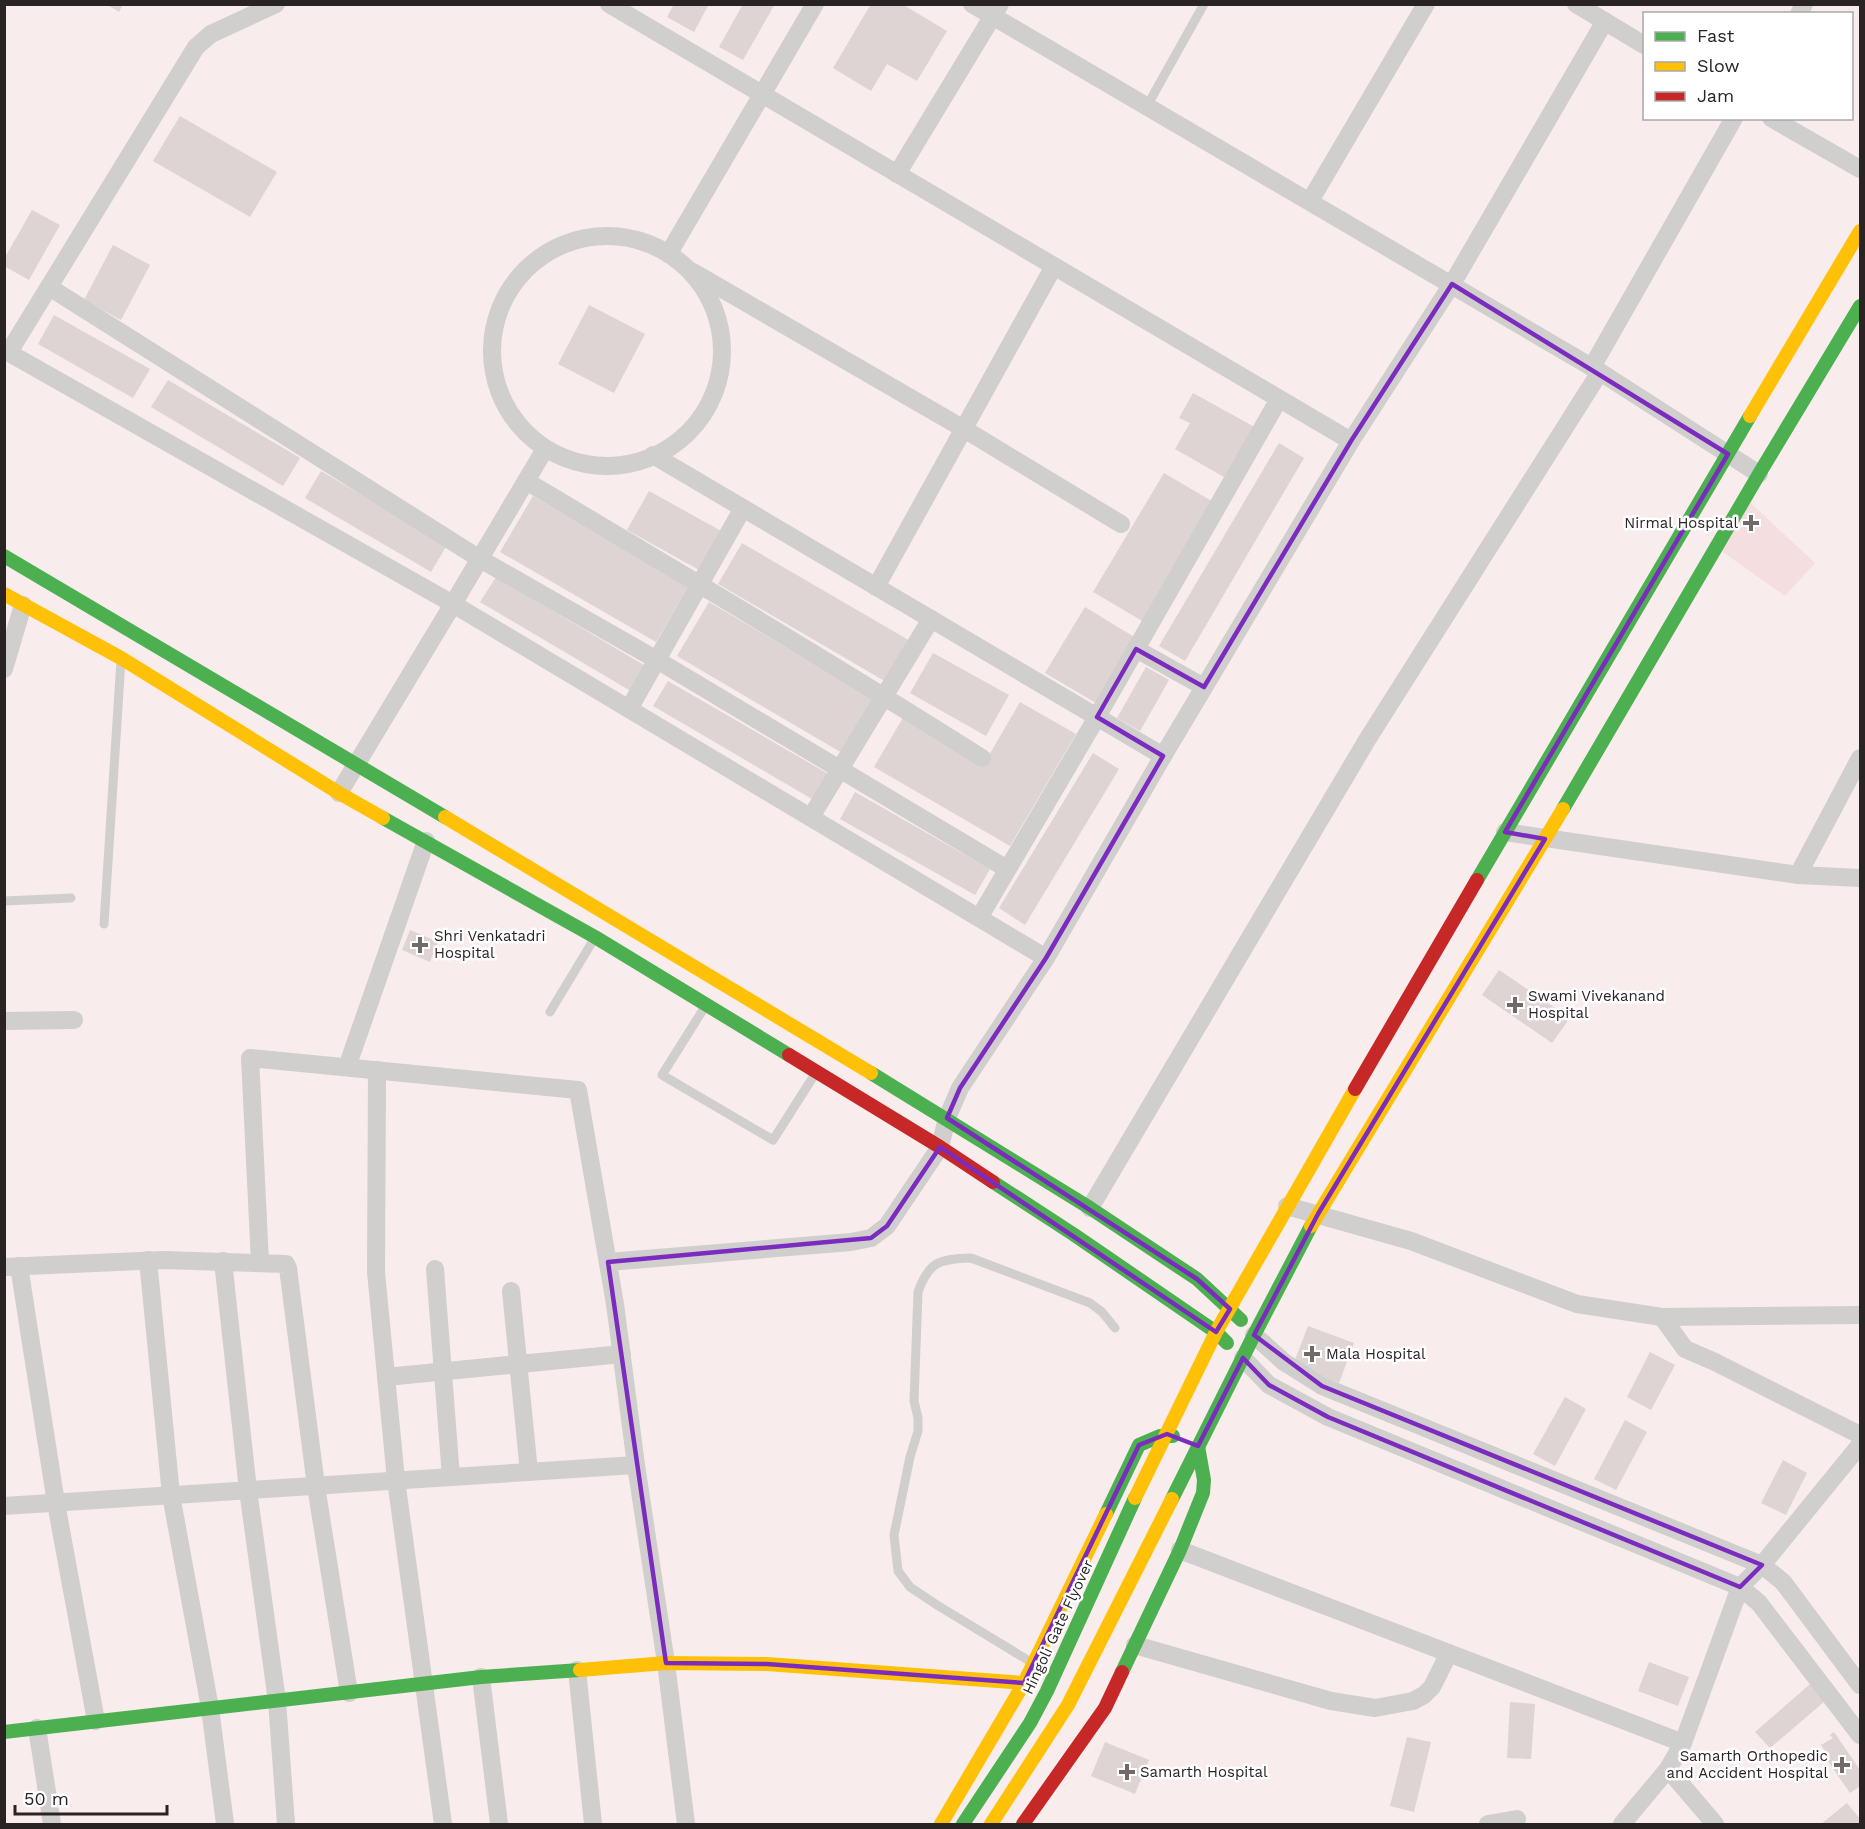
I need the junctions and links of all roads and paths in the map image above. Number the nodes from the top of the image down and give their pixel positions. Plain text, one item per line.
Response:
1 (276, 4) edge
2 (609, 4) edge
3 (815, 4) edge
4 (972, 4) edge
5 (1204, 4) edge
6 (1426, 4) edge
7 (1576, 4) edge
8 (997, 11) edge
9 (1605, 21) junction
10 (1643, 44) edge
11 (762, 94) junction
12 (1147, 106) junction
13 (1733, 120) edge
14 (1774, 120) edge
15 (1860, 169) edge
16 (897, 174) junction
17 (1310, 201) junction
18 (1860, 231) edge
19 (669, 254) junction
20 (1054, 266) junction
21 (689, 270) junction
22 (1452, 284) junction
23 (49, 287) junction
24 (1860, 306) edge
25 (7, 351) edge
26 (1596, 370) junction
27 (1279, 399) junction
28 (964, 429) junction
29 (1351, 441) junction
30 (545, 449) junction
31 (1728, 454) junction
32 (653, 455) junction
33 (1759, 474) junction
34 (526, 481) junction
35 (743, 508) junction
36 (1121, 524) dead end
37 (4, 556) edge
38 (480, 559) junction
39 (700, 584) junction
40 (876, 587) junction
41 (4, 594) edge
42 (453, 604) junction
43 (23, 605) junction
44 (931, 620) junction
45 (1136, 649) junction
46 (121, 658) junction
47 (657, 660) junction
48 (4, 669) edge
49 (1204, 687) junction
50 (885, 696) junction
51 (629, 709) junction
52 (1097, 717) junction
53 (1163, 756) junction
54 (982, 758) dead end
55 (1860, 758) edge
56 (356, 765) junction
57 (840, 769) junction
58 (339, 792) junction
59 (811, 817) junction
60 (1505, 832) junction
61 (1545, 838) junction
62 (426, 841) junction
63 (1007, 869) junction
64 (1798, 875) junction
65 (1860, 878) edge
66 (70, 898) dead end
67 (4, 901) edge
68 (978, 918) junction
69 (104, 924) dead end
70 (602, 925) junction
71 (1046, 958) junction
72 (706, 1005) junction
73 (550, 1012) dead end
74 (74, 1020) dead end
75 (4, 1022) edge
76 (347, 1067) junction
77 (377, 1070) junction
78 (816, 1072) junction
79 (947, 1118) junction
80 (940, 1147) junction
81 (1287, 1206) junction
82 (1090, 1208) junction
83 (1318, 1214) junction
84 (147, 1260) junction
85 (223, 1261) junction
86 (260, 1262) junction
87 (608, 1262) junction
88 (12, 1266) edge
89 (435, 1269) dead end
90 (511, 1291) dead end
91 (1230, 1309) junction
92 (1860, 1316) edge
93 (1662, 1317) junction
94 (1115, 1328) dead end
95 (1216, 1332) junction
96 (1254, 1335) junction
97 (622, 1354) junction
98 (1243, 1358) junction
99 (518, 1363) junction
100 (443, 1372) junction
101 (386, 1377) junction
102 (1167, 1434) junction
103 (1860, 1436) edge
104 (1860, 1444) edge
105 (1198, 1446) junction
106 (636, 1465) junction
107 (529, 1472) junction
108 (451, 1477) junction
109 (396, 1480) junction
110 (316, 1485) junction
111 (248, 1490) junction
112 (171, 1495) junction
113 (56, 1503) junction
114 (4, 1506) edge
115 (1180, 1550) junction
116 (1762, 1565) junction
117 (1740, 1587) junction
118 (1135, 1645) junction
119 (1449, 1653) junction
120 (666, 1663) junction
121 (1034, 1663) junction
122 (577, 1670) junction
123 (481, 1677) junction
124 (1024, 1683) junction
125 (423, 1684) junction
126 (1860, 1685) edge
127 (349, 1693) junction
128 (277, 1701) junction
129 (210, 1708) junction
130 (96, 1721) junction
131 (37, 1728) junction
132 (4, 1732) edge
133 (1860, 1735) edge
134 (1683, 1743) junction
135 (1668, 1769) junction
136 (1517, 1819) dead end
137 (52, 1824) edge
138 (225, 1824) edge
139 (286, 1824) edge
140 (443, 1824) edge
141 (499, 1824) edge
142 (593, 1824) edge
143 (686, 1824) edge
144 (941, 1824) edge
145 (963, 1824) edge
146 (991, 1824) edge
147 (1023, 1824) edge
148 (1488, 1824) edge
149 (1622, 1824) edge
150 (1715, 1824) edge

1 - 23 street
2 - 11 street
3 - 11 street
4 - 8 street
5 - 12 lane
6 - 17 street
7 - 9 street
8 - 12 street
8 - 16 street
9 - 10 street
9 - 22 street
11 - 16 street
11 - 19 street
12 - 17 street
13 - 26 street
14 - 15 street
16 - 20 street
17 - 22 street
18 - 31 main road, Hingoli Gate Flyover
19 - 21 street
19 - 30 street
20 - 27 street
20 - 28 street
21 - 28 street
21 - 32 street
22 - 26 street
22 - 29 street
23 - 25 street
23 - 38 street
24 - 33 main road
25 - 42 street
26 - 31 street
26 - 82 street
27 - 29 street
27 - 45 street
28 - 36 street
28 - 40 street
29 - 49 street
30 - 32 street
30 - 34 street
31 - 33 street
31 - 60 main road, Hingoli Gate Flyover
32 - 35 street
33 - 61 main road
34 - 38 street
34 - 39 street
35 - 39 street
35 - 40 street
37 - 56 main road
38 - 42 street
38 - 47 street
39 - 47 street
39 - 50 street
40 - 44 street
41 - 43 main road
42 - 51 street
42 - 56 street
43 - 46 main road
43 - 48 street
44 - 50 street
44 - 52 street
45 - 49 street
45 - 52 street
46 - 58 main road
46 - 69 lane
47 - 51 street
47 - 57 street
49 - 53 street
50 - 54 street
50 - 57 street
51 - 59 street
52 - 53 street
52 - 63 street
53 - 71 street
55 - 64 street
56 - 58 street
56 - 70 main road
57 - 59 street
57 - 63 street
58 - 62 main road
59 - 68 street
60 - 61 street
60 - 81 main road, Hingoli Gate Flyover
61 - 64 street
61 - 83 main road
62 - 70 main road
62 - 76 street
63 - 68 street
64 - 65 street
66 - 67 lane
68 - 71 street
70 - 72 main road
70 - 73 lane
70 - 79 main road
71 - 79 street
72 - 78 main road
72 - 78 lane
74 - 75 street
76 - 77 street
76 - 86 street
77 - 87 street
77 - 101 street
78 - 80 main road
79 - 80 street
79 - 82 main road
80 - 87 street
80 - 95 main road
81 - 83 street
81 - 91 main road, Hingoli Gate Flyover
82 - 91 main road
83 - 93 street
83 - 96 main road
84 - 85 street
84 - 88 street
84 - 112 street
85 - 86 street
85 - 111 street
86 - 110 street
87 - 97 street
88 - 113 street
89 - 100 street
90 - 99 street
91 - 95 main road, Hingoli Gate Flyover
91 - 96 main road
92 - 93 street
93 - 103 street
94 - 121 lane
95 - 98 main road
95 - 102 main road, Hingoli Gate Flyover
96 - 98 main road
96 - 116 street
97 - 99 street
97 - 106 street
98 - 105 main road
98 - 117 street
99 - 100 street
99 - 107 street
100 - 101 street
100 - 108 street
101 - 109 street
102 - 105 main road
102 - 121 main road
102 - 145 main road, Hingoli Gate Flyover
104 - 116 street
105 - 115 main road
105 - 146 main road
106 - 107 street
106 - 120 street
107 - 108 street
108 - 109 street
109 - 110 street
109 - 125 street
110 - 111 street
110 - 127 street
111 - 112 street
111 - 128 street
112 - 113 street
112 - 129 street
113 - 114 street
113 - 130 street
115 - 118 main road
115 - 119 street
116 - 117 street
116 - 126 street
117 - 133 street
117 - 134 street
118 - 119 street
118 - 147 main road
119 - 134 street
120 - 122 main road
120 - 124 main road
120 - 143 street
121 - 124 main road
122 - 123 main road
122 - 142 street
123 - 125 main road
123 - 141 street
124 - 144 main road
125 - 127 main road
125 - 140 street
127 - 128 main road
128 - 129 main road
128 - 139 street
129 - 130 main road
129 - 138 street
130 - 131 main road
131 - 132 main road
131 - 137 street
134 - 135 street
135 - 149 street
135 - 150 street
136 - 148 street

